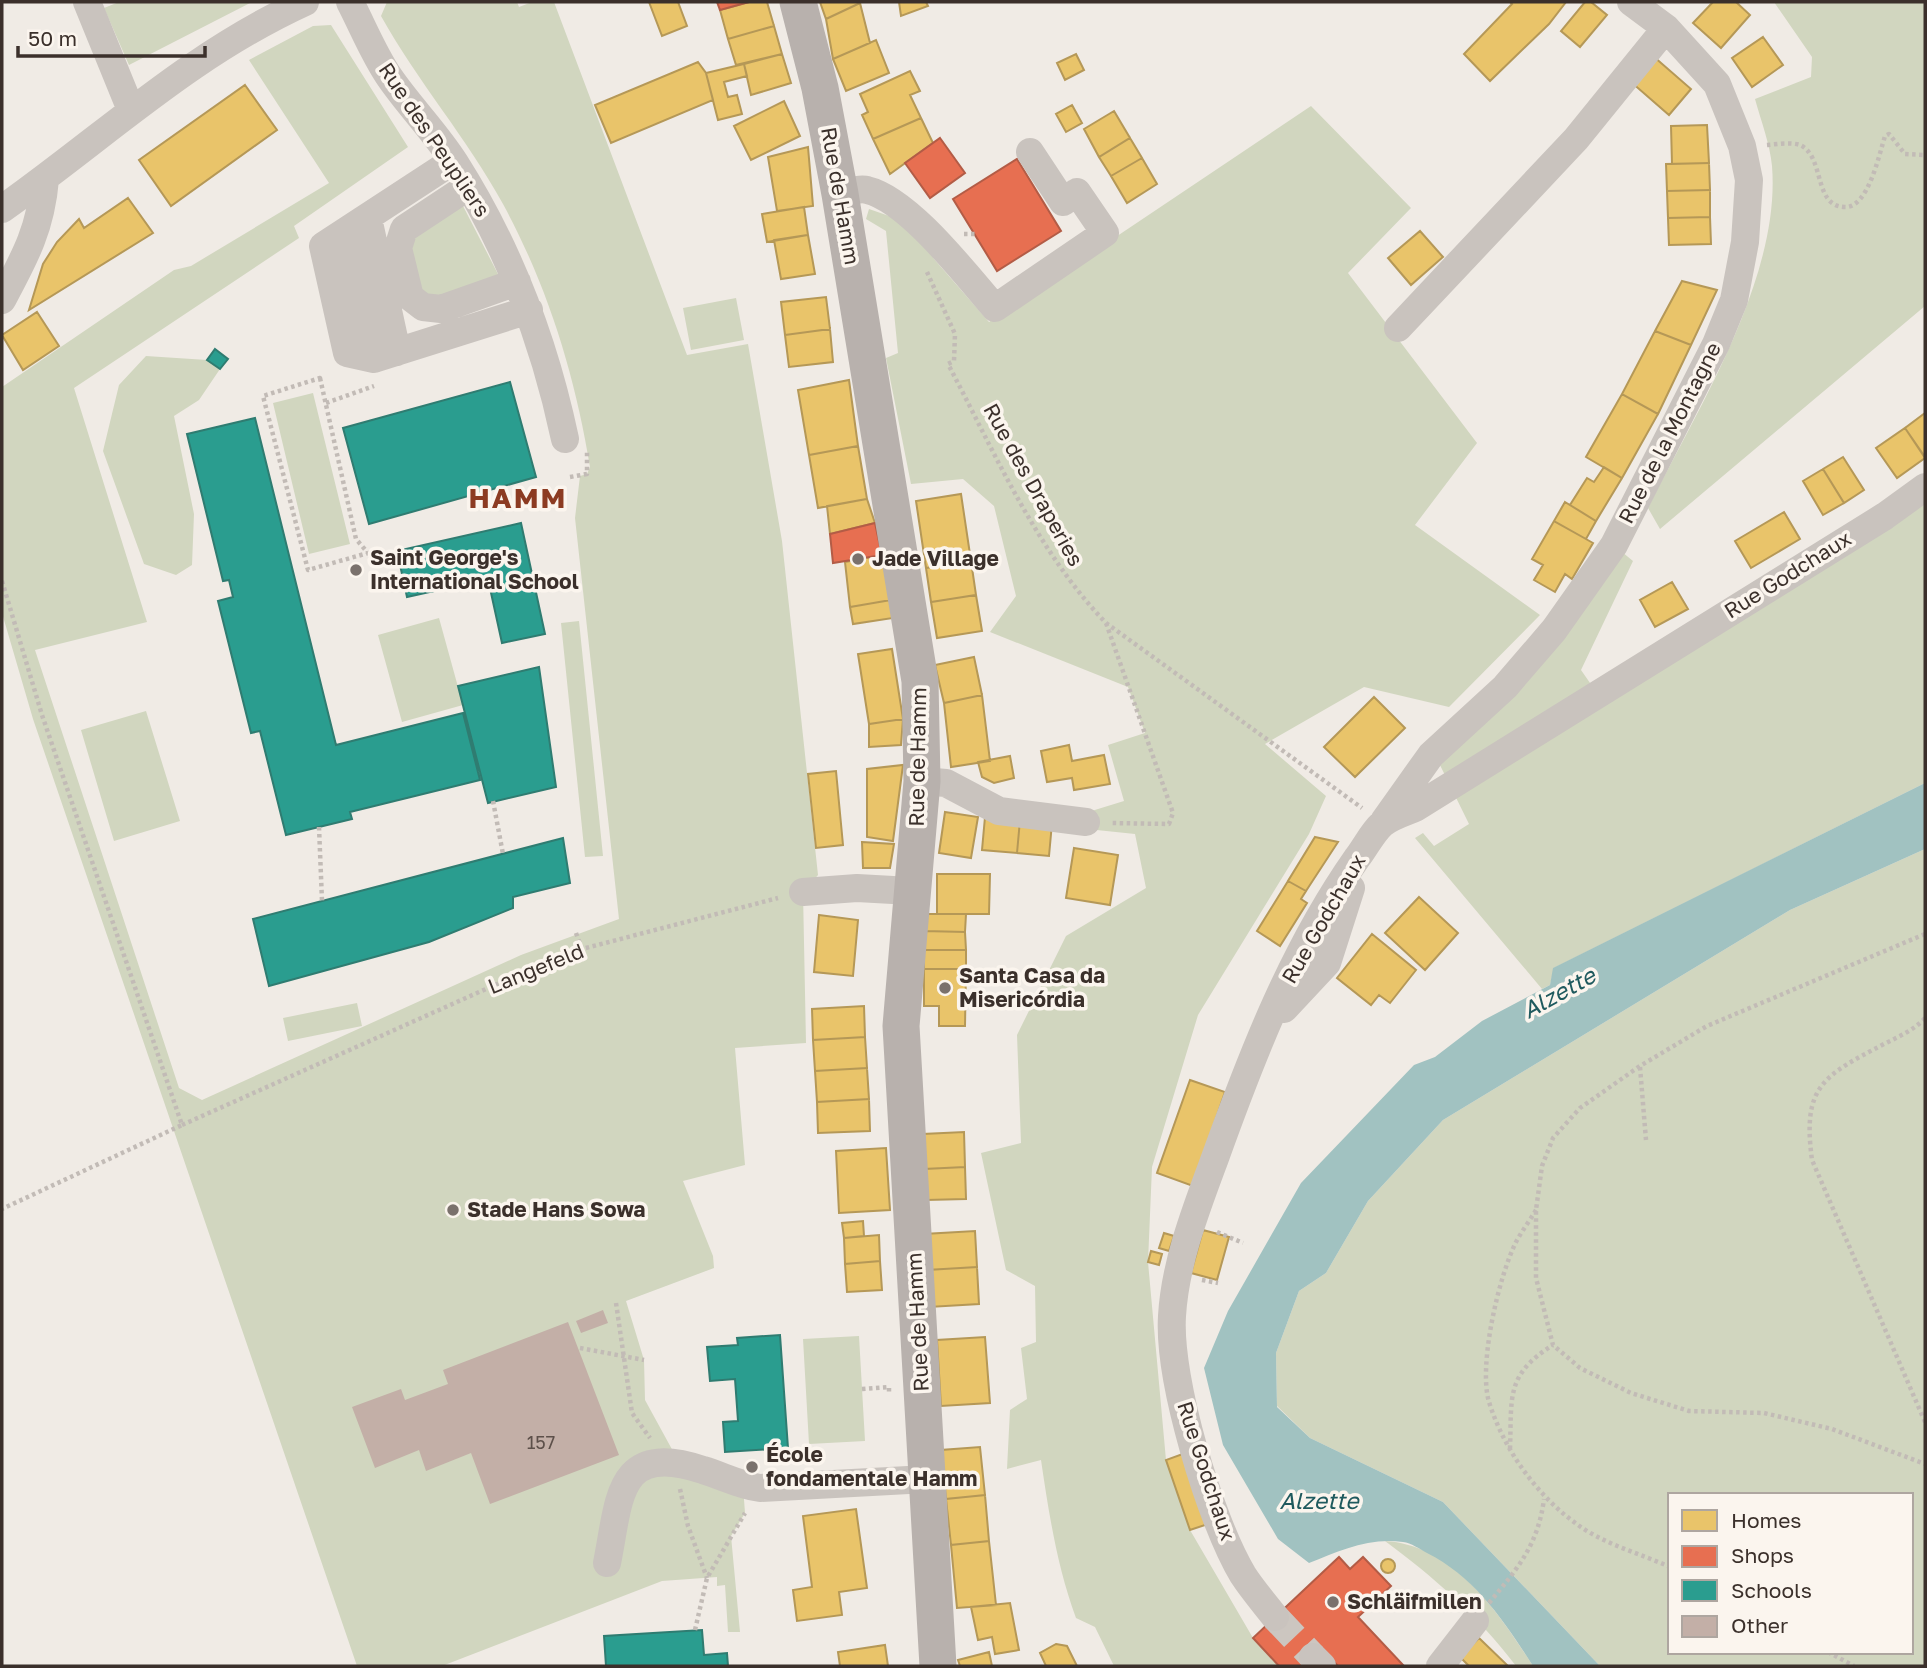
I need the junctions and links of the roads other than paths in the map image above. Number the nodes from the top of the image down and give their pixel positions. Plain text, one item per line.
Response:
1 (87, 2) edge
2 (305, 2) edge
3 (351, 2) edge
4 (798, 2) edge
5 (1631, 2) edge
6 (1665, 28) junction
7 (131, 110) junction
8 (1030, 152) dead end
9 (453, 161) junction
10 (45, 179) junction
11 (469, 186) junction
12 (840, 194) junction
13 (2, 209) edge
14 (359, 224) junction
15 (517, 282) junction
16 (2, 300) edge
17 (530, 310) junction
18 (1398, 328) dead end
19 (386, 355) junction
20 (565, 439) dead end
21 (1925, 487) edge
22 (922, 781) junction
23 (1086, 821) road end
24 (1382, 823) junction
25 (911, 891) junction
26 (803, 892) road end
27 (927, 1479) junction
28 (607, 1563) dead end
29 (1275, 1617) tunnel mouth
30 (1475, 1621) road end
31 (939, 1666) edge
32 (1440, 1666) edge

1 - 7 street
2 - 7 street
3 - 9 street, Rue des Peupliers
4 - 12 main road, Rue de Hamm
5 - 6 street, Rue de la Montagne
6 - 18 street
6 - 24 street, Rue de la Montagne
7 - 10 street
8 - 12 street
9 - 11 street, Rue des Peupliers
9 - 14 street
10 - 13 street
10 - 16 street
11 - 15 street, Rue des Peupliers
11 - 15 street
12 - 22 main road, Rue de Hamm
14 - 19 street
14 - 19 street
15 - 17 street, Rue des Peupliers
17 - 19 street
17 - 20 street, Rue des Peupliers
21 - 24 street, Rue Godchaux
22 - 23 street
22 - 25 main road, Rue de Hamm
24 - 29 street, Rue Godchaux
25 - 26 street
25 - 27 main road, Rue de Hamm
27 - 28 street
27 - 31 main road, Rue de Hamm
30 - 32 street

